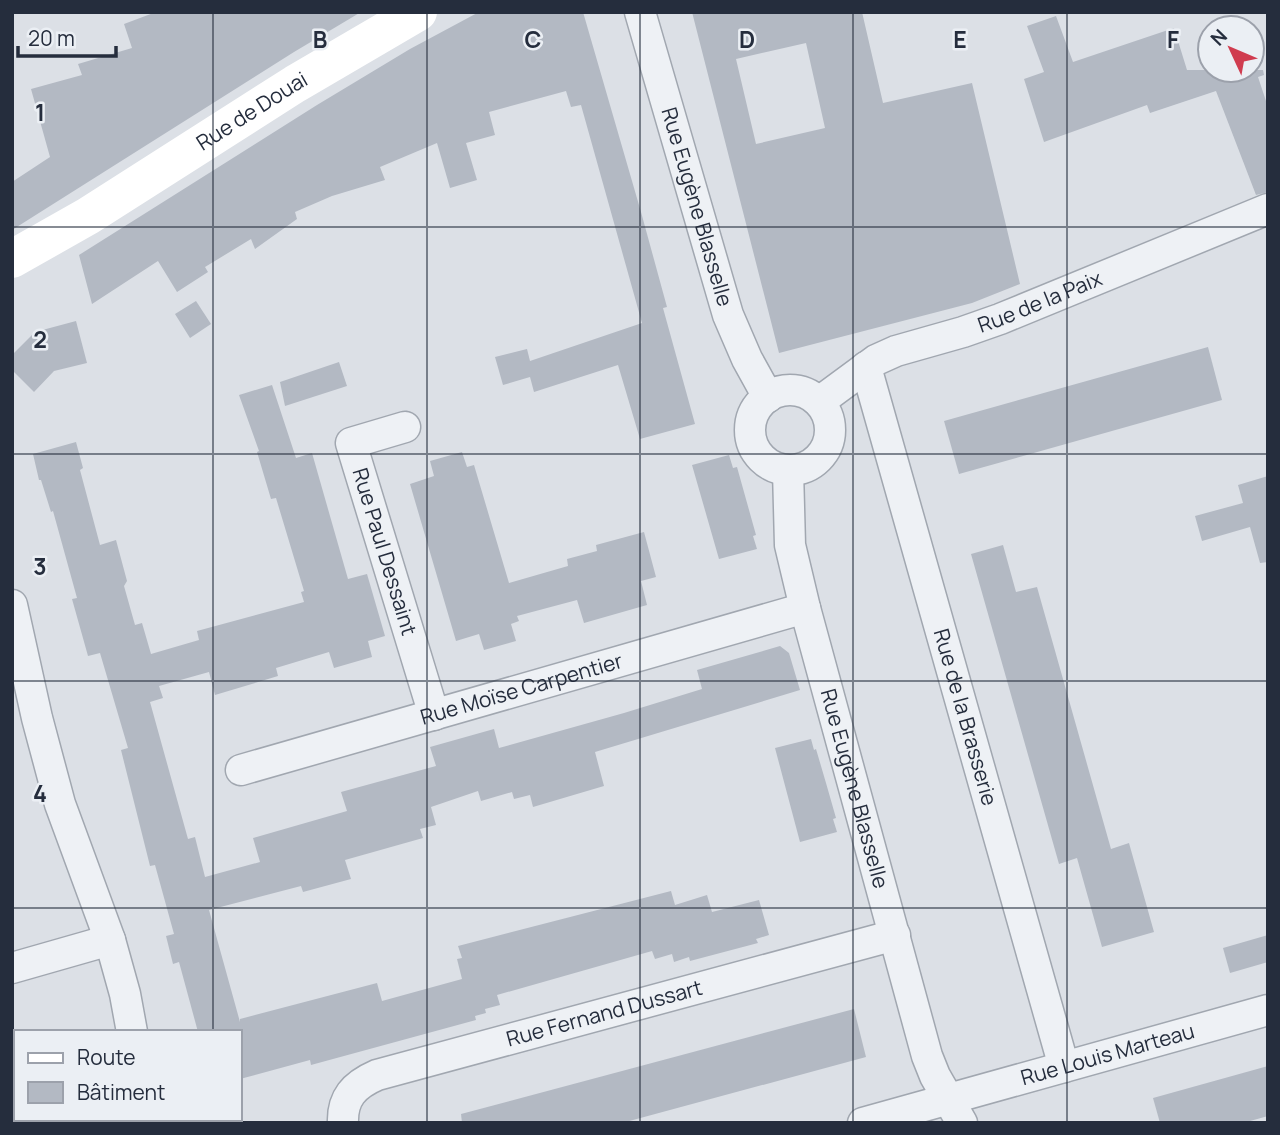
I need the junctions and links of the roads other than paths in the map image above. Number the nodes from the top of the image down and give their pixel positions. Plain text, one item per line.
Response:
1 (418, 12) edge
2 (640, 12) edge
3 (1266, 215) edge
4 (88, 216) junction
5 (12, 259) edge
6 (12, 278) edge
7 (866, 367) junction
8 (768, 397) junction
9 (819, 402) junction
10 (405, 427) dead end
11 (788, 470) junction
12 (12, 605) edge
13 (804, 608) junction
14 (434, 715) junction
15 (241, 770) dead end
16 (895, 936) junction
17 (110, 940) junction
18 (12, 968) edge
19 (1268, 1010) edge
20 (132, 1030) edge
21 (1064, 1067) junction
22 (955, 1111) edge
23 (343, 1123) edge
24 (863, 1123) edge

1 - 4 street, Rue de Douai
2 - 8 street, Rue Eugène Blasselle
3 - 7 street, Rue de la Paix
4 - 5 street, Rue de Douai
4 - 6 street, Rue de Douai
7 - 9 street, Rue de la Paix
7 - 21 street, Rue de la Brasserie
8 - 9 street
8 - 11 street
9 - 11 street
10 - 14 street, Rue Paul Dessaint
11 - 13 street, Rue Eugène Blasselle
12 - 17 street
13 - 14 street, Rue Moïse Carpentier
13 - 16 street, Rue Eugène Blasselle
14 - 15 street, Rue Moïse Carpentier
16 - 22 street, Rue Eugène Blasselle
16 - 23 street, Rue Fernand Dussart
17 - 18 street
17 - 20 street
19 - 21 street, Rue Louis Marteau
21 - 22 street, Rue Louis Marteau
22 - 24 street, Rue Louis Marteau

